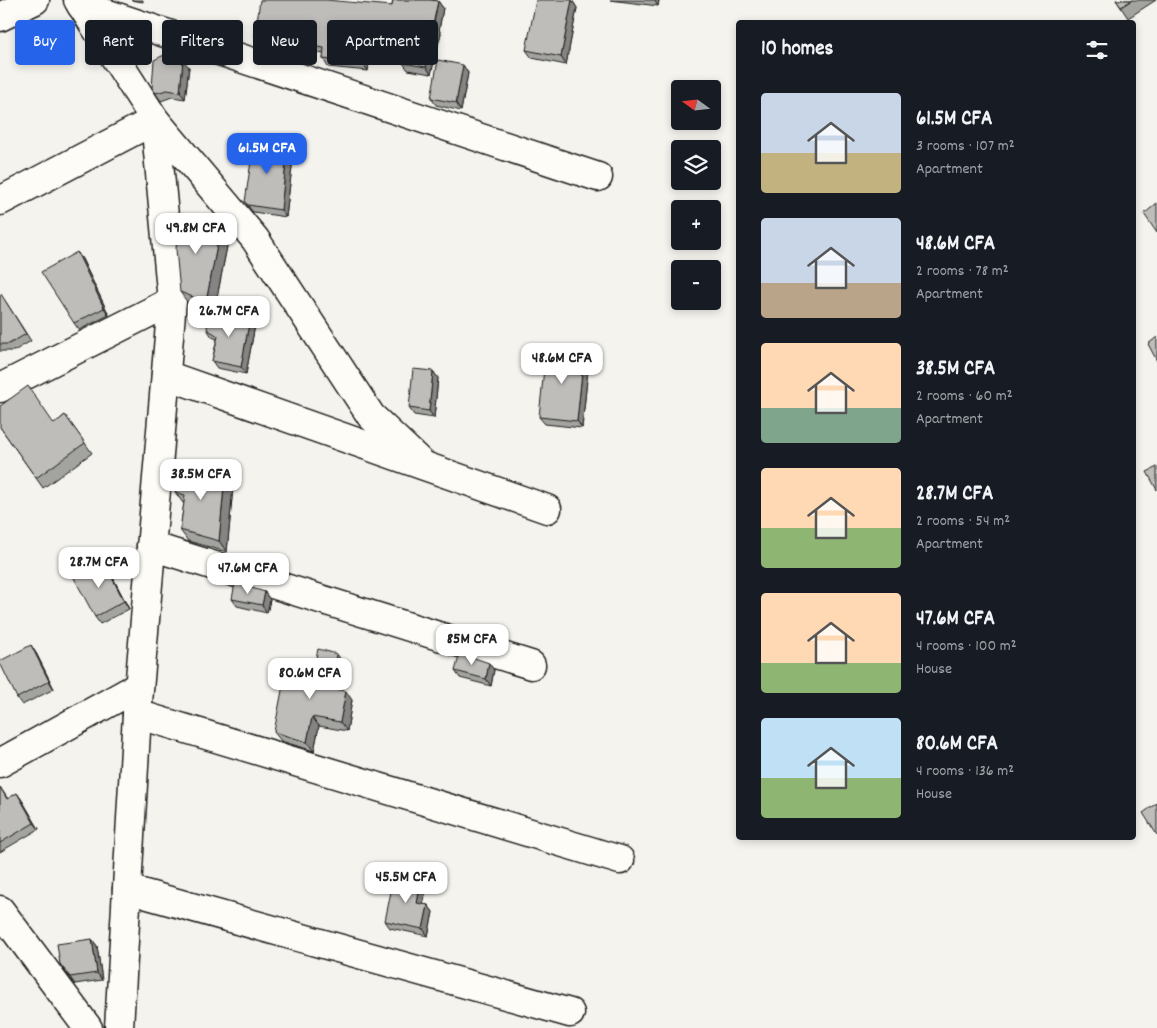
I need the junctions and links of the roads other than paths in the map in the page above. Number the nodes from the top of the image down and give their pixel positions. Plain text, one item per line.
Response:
1 (35, 0) edge
2 (79, 2) edge
3 (0, 17) edge
4 (155, 120) junction
5 (598, 177) dead end
6 (0, 201) edge
7 (172, 300) junction
8 (166, 375) junction
9 (0, 388) edge
10 (423, 465) junction
11 (547, 508) dead end
12 (151, 546) junction
13 (531, 665) dead end
14 (139, 686) junction
15 (137, 714) junction
16 (0, 762) edge
17 (620, 860) dead end
18 (127, 889) junction
19 (0, 910) edge
20 (570, 1013) dead end
21 (88, 1028) edge
22 (119, 1028) edge

1 - 3 street
2 - 4 street
2 - 5 street
4 - 6 street
4 - 7 street
4 - 10 street
7 - 8 street
7 - 9 street
8 - 10 street
8 - 12 street
10 - 11 street
12 - 13 street
12 - 14 street
14 - 15 street
14 - 16 street
15 - 17 street
15 - 18 street
18 - 20 street
18 - 22 street
19 - 21 street

